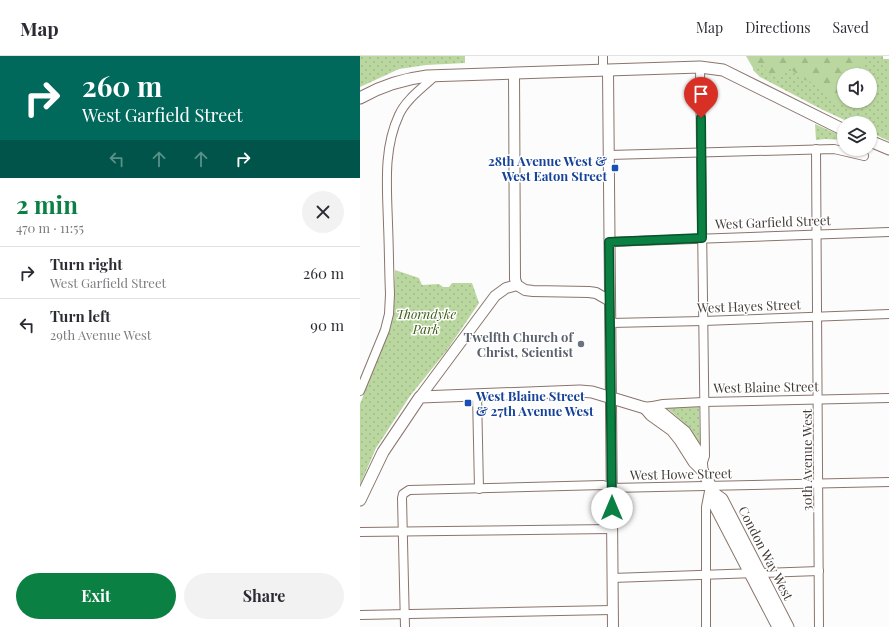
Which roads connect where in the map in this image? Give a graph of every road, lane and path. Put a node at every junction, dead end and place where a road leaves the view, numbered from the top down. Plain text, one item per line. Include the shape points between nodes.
1 (603, 56) edge
2 (700, 67) junction
3 (606, 71) junction
4 (514, 73) junction
5 (436, 75) junction
6 (360, 98) edge
7 (837, 126) edge
8 (877, 144) edge
9 (816, 149) junction
10 (889, 149) edge
11 (837, 150) edge
12 (702, 153) junction
13 (608, 155) junction
14 (889, 232) edge
15 (816, 234) junction
16 (702, 238) junction
17 (609, 242) junction
18 (517, 285) junction
19 (610, 301) junction
20 (889, 314) edge
21 (817, 317) junction
22 (703, 321) junction
23 (610, 323) junction
24 (360, 392) edge
25 (477, 394) junction
26 (420, 397) junction
27 (611, 398) junction
28 (889, 398) edge
29 (818, 400) junction
30 (704, 402) junction
31 (645, 408) junction
32 (702, 470) junction
33 (889, 483) edge
34 (819, 484) junction
35 (612, 488) junction
36 (479, 489) junction
37 (713, 490) junction
38 (360, 500) edge
39 (612, 529) junction
40 (360, 532) edge
41 (402, 532) junction
42 (819, 571) junction
43 (755, 573) junction
44 (706, 575) junction
45 (612, 578) junction
46 (612, 610) junction
47 (404, 614) junction
48 (360, 615) edge
49 (405, 627) edge
50 (612, 627) edge
51 (706, 627) edge
52 (778, 627) edge
53 (788, 627) edge
54 (819, 627) edge

1 - 3 street
2 - 3 main road
2 - 7 main road via 723,70 742,78
2 - 12 street
3 - 4 main road
3 - 13 street
4 - 5 main road
4 - 18 street
5 - 6 main road via 400,81
5 - 24 street via 411,99 393,130 387,169 389,314
8 - 10 main road
9 - 11 street
9 - 12 street
9 - 15 street, 30th Avenue West
12 - 13 street
12 - 16 street
13 - 17 street
14 - 15 street, West Garfield Street
15 - 16 street, West Garfield Street
15 - 21 street, 30th Avenue West
16 - 17 street, West Garfield Street
16 - 22 street
17 - 19 street
18 - 19 street via 533,291 596,293
18 - 26 street via 508,294 488,304
19 - 23 street
20 - 21 street, West Hayes Street
21 - 22 street, West Hayes Street
21 - 29 street, 30th Avenue West
22 - 23 street, West Hayes Street
22 - 30 street
23 - 27 street
25 - 26 main road
25 - 27 main road via 580,391
25 - 36 street
26 - 38 main road via 383,452
27 - 31 main road, Condon Way West
27 - 35 street
28 - 29 street, West Blaine Street
29 - 30 street, West Blaine Street
29 - 34 street, 30th Avenue West
30 - 31 street, West Blaine Street via 663,404
30 - 32 street via 705,456
31 - 32 main road, Condon Way West via 672,430
32 - 37 main road, Condon Way West
33 - 34 street, West Howe Street
34 - 37 street, West Howe Street
34 - 42 street, 30th Avenue West
35 - 36 street, West Howe Street via 603,485
35 - 37 street, West Howe Street
35 - 39 street
36 - 41 street, West Howe Street via 408,490 403,494
37 - 43 main road, Condon Way West via 722,498
37 - 44 street via 706,507
39 - 41 street
39 - 45 street
40 - 41 street
41 - 47 street
42 - 43 street
42 - 54 street, 30th Avenue West
43 - 44 street
43 - 52 main road, Condon Way West
43 - 53 main road, Condon Way West
44 - 45 street
44 - 51 street
45 - 46 street
46 - 47 street
46 - 50 street
47 - 48 street
47 - 49 street

